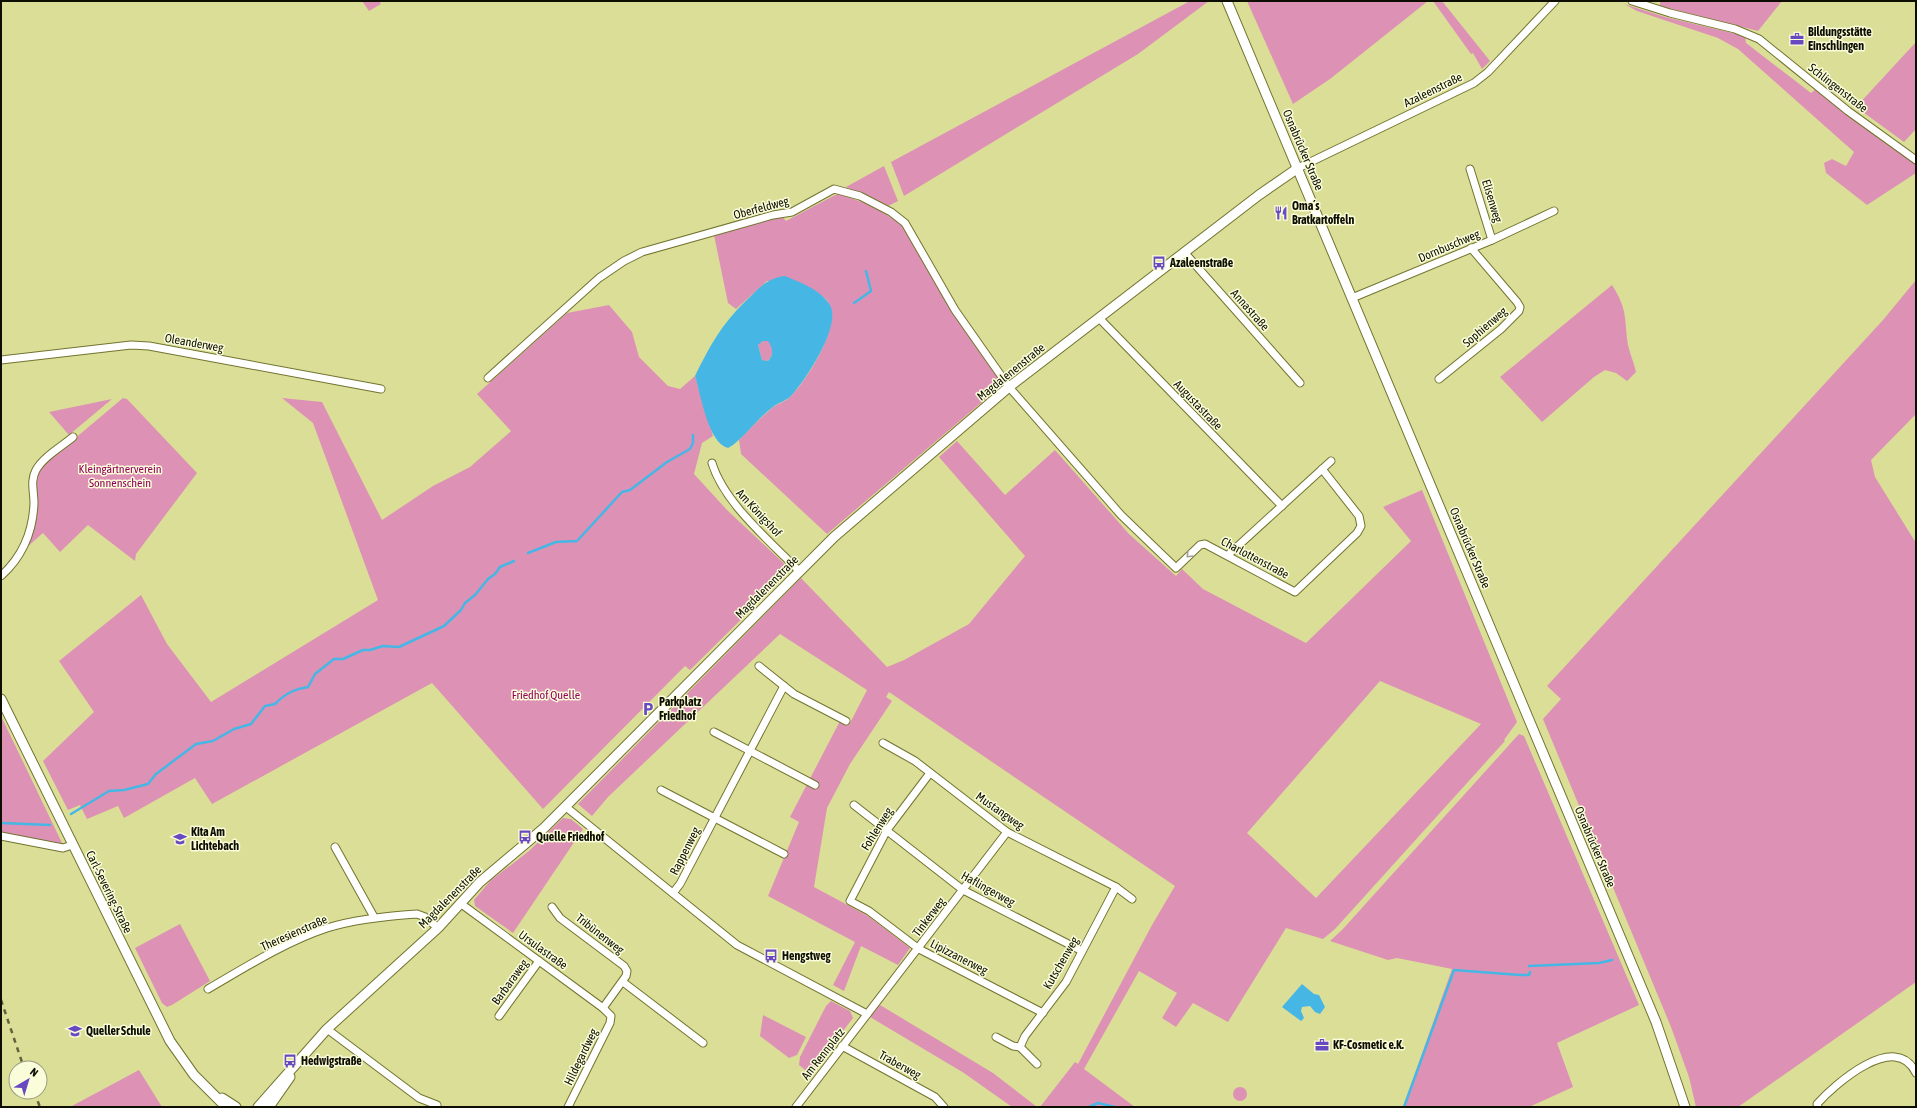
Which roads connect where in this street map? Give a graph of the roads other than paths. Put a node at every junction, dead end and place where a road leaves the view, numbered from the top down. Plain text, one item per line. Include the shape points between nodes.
1 (1227, 1) edge
2 (1555, 1) edge
3 (1632, 1) edge
4 (1916, 160) edge
5 (1298, 168) junction
6 (1470, 169) dead end
7 (1554, 211) dead end
8 (1492, 240) junction
9 (1471, 248) junction
10 (1184, 252) junction
11 (1352, 298) junction
12 (1099, 318) junction
13 (1, 360) edge
14 (488, 378) dead end
15 (1439, 379) dead end
16 (1300, 382) dead end
17 (1009, 387) junction
18 (381, 389) dead end
19 (72, 437) dead end
20 (1331, 461) dead end
21 (712, 463) dead end
22 (1322, 470) junction
23 (1282, 506) junction
24 (1228, 555) junction
25 (799, 571) junction
26 (1, 576) edge
27 (759, 666) dead end
28 (784, 686) junction
29 (1, 699) edge
30 (846, 721) dead end
31 (714, 732) dead end
32 (883, 743) dead end
33 (749, 751) junction
34 (930, 773) junction
35 (815, 785) dead end
36 (661, 790) dead end
37 (854, 805) dead end
38 (566, 806) junction
39 (715, 817) junction
40 (887, 830) junction
41 (1007, 832) junction
42 (1, 836) edge
43 (72, 845) junction
44 (335, 847) dead end
45 (784, 854) dead end
46 (1116, 888) junction
47 (963, 890) junction
48 (673, 893) junction
49 (1132, 898) dead end
50 (850, 901) joint
51 (460, 903) junction
52 (552, 907) dead end
53 (374, 917) junction
54 (438, 928) junction
55 (919, 948) junction
56 (1082, 951) junction
57 (539, 961) junction
58 (623, 982) junction
59 (208, 988) dead end
60 (602, 1008) junction
61 (1043, 1013) junction
62 (867, 1014) junction
63 (499, 1016) dead end
64 (611, 1016) joint
65 (327, 1029) junction
66 (996, 1037) dead end
67 (703, 1043) dead end
68 (842, 1046) junction
69 (1020, 1047) junction
70 (1037, 1064) dead end
71 (294, 1068) junction
72 (1916, 1073) edge
73 (207, 1089) junction
74 (437, 1105) dead end
75 (1818, 1106) edge
76 (226, 1107) edge
77 (236, 1107) edge
78 (258, 1107) edge
79 (269, 1107) edge
80 (568, 1107) edge
81 (796, 1107) edge
82 (944, 1107) edge
83 (1685, 1107) edge

1 - 5 street, Osnabrücker Straße
2 - 5 street, Azaleenstraße via 1488,72 1474,83
3 - 4 street, Schlingenstraße via 1670,14 1735,28 1759,39 1848,111
5 - 10 street, Magdalenenstraße
5 - 11 street, Osnabrücker Straße
6 - 8 street, Elisenweg
7 - 8 street, Dornbuschweg
8 - 9 street, Dornbuschweg
9 - 11 street, Dornbuschweg
9 - 15 street, Sophienweg via 1520,307 1501,329
10 - 12 street, Magdalenenstraße
10 - 16 street, Annastraße
11 - 83 street, Osnabrücker Straße via 1656,1022
12 - 17 street, Magdalenenstraße
12 - 23 street, Augustastraße
13 - 18 street, Oleanderweg via 131,345 149,346
14 - 17 street, Oberfeldweg via 599,278 624,261 642,252 792,212 834,189 860,196 891,212 905,223 955,310
24 -> 17 street, Charlottenstraße via 1205,544 1200,545 1176,568 1125,520
17 - 25 street, Magdalenenstraße via 834,537
19 - 26 street via 36,469 32,480 34,501 30,532 19,555
20 - 22 street
21 - 25 street, Am Königshof via 719,482 731,499
22 - 23 street
22 - 24 street, Charlottenstraße via 1359,516 1361,526 1357,533 1296,592
23 - 24 street
25 - 38 street, Magdalenenstraße
27 - 28 street
28 - 30 street via 794,694
28 - 33 street, Rappenweg
29 - 43 street, Carl-Severing-Straße
31 - 33 street
32 - 34 street, Mustangweg via 915,761
33 - 35 street
33 - 39 street, Rappenweg
34 - 40 street, Fohlenweg
34 - 41 street, Mustangweg
36 - 39 street, Rappenweg
37 - 40 street, Haflingerweg
38 - 48 street
38 - 51 street, Magdalenenstraße
39 - 45 street, Rappenweg
39 - 48 street, Rappenweg
40 - 47 street, Haflingerweg
40 - 50 street, Fohlenweg
41 - 46 street, Mustangweg
41 - 47 street, Tinkerweg
42 - 43 street via 63,848
43 - 73 street, Carl-Severing-Straße via 170,1041
44 - 53 street
46 - 49 street, Mustangweg
46 - 56 street, Kutschenweg
47 - 55 street, Tinkerweg
47 - 56 street, Haflingerweg
48 - 62 street via 737,945
50 - 55 street, Lipizzanerweg via 869,911
51 - 54 street, Magdalenenstraße
51 - 57 street, Ursulastraße
52 - 58 street, Tribünenweg via 560,918 624,966 627,971
53 - 54 street, Theresienstraße via 417,914
53 - 59 street, Theresienstraße via 326,928 288,945
54 - 65 street, Magdalenenstraße
55 - 61 street, Lipizzanerweg
55 - 62 street, Tinkerweg
56 - 61 street, Kutschenweg via 1066,982
57 - 60 street, Ursulastraße
57 - 63 street, Barbaraweg
58 - 60 street
58 - 67 street
60 - 64 street, Ursulastraße
61 - 69 street, Kutschenweg via 1025,1036
62 - 68 street, Am Rennplatz
64 - 80 street, Hildegardweg via 610,1023
65 - 71 street, Magdalenenstraße
65 - 74 street via 419,1098
66 - 69 street
68 - 81 street, Am Rennplatz
68 - 82 street, Traberweg via 935,1097
69 - 70 street
71 - 78 street, Magdalenenstraße
71 - 79 street, Magdalenenstraße
72 - 75 street via 1908,1062 1900,1058 1885,1057 1848,1076 1832,1089
73 - 76 street, Carl-Severing-Straße
73 - 77 street, Carl-Severing-Straße

